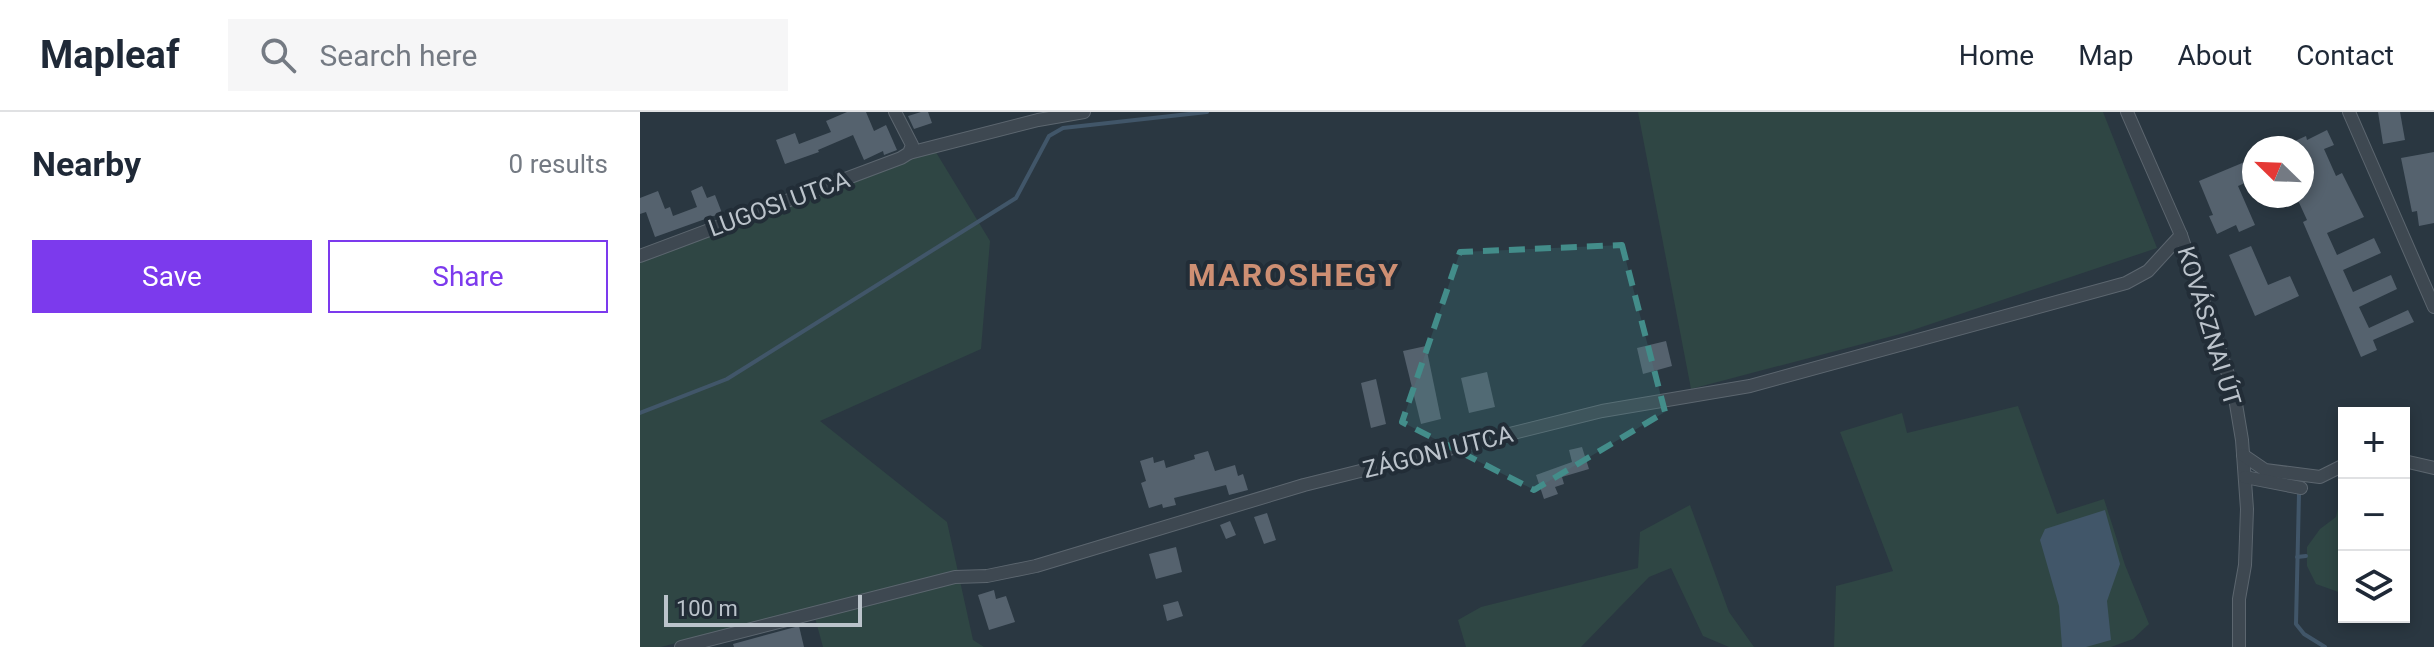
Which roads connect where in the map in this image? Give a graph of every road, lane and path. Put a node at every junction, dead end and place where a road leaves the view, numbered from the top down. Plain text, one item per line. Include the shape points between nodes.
1 (895, 112) edge
2 (1084, 112) edge
3 (2127, 112) edge
4 (2349, 112) edge
5 (910, 149) junction
6 (2181, 235) junction
7 (640, 256) edge
8 (2434, 307) edge
9 (2243, 455) junction
10 (2410, 462) edge
11 (2338, 468) edge
12 (2434, 468) edge
13 (2245, 477) junction
14 (2301, 488) dead end
15 (681, 647) edge
16 (2239, 647) edge

1 - 5 street
2 - 5 street, LUGOSI UTCA
3 - 6 street, KOVÁSZNAI ÚT
4 - 8 street
5 - 7 street, LUGOSI UTCA
6 - 9 street, KOVÁSZNAI ÚT via 2234,392
6 - 15 street, ZÁGONI UTCA via 2148,271 2126,283 1827,367 1699,397 1587,415 1304,485 1036,566 955,577
9 - 11 street via 2265,470 2320,477
9 - 13 street, KOVÁSZNAI ÚT
10 - 12 street
13 - 14 street
13 - 16 street, KOVÁSZNAI ÚT

